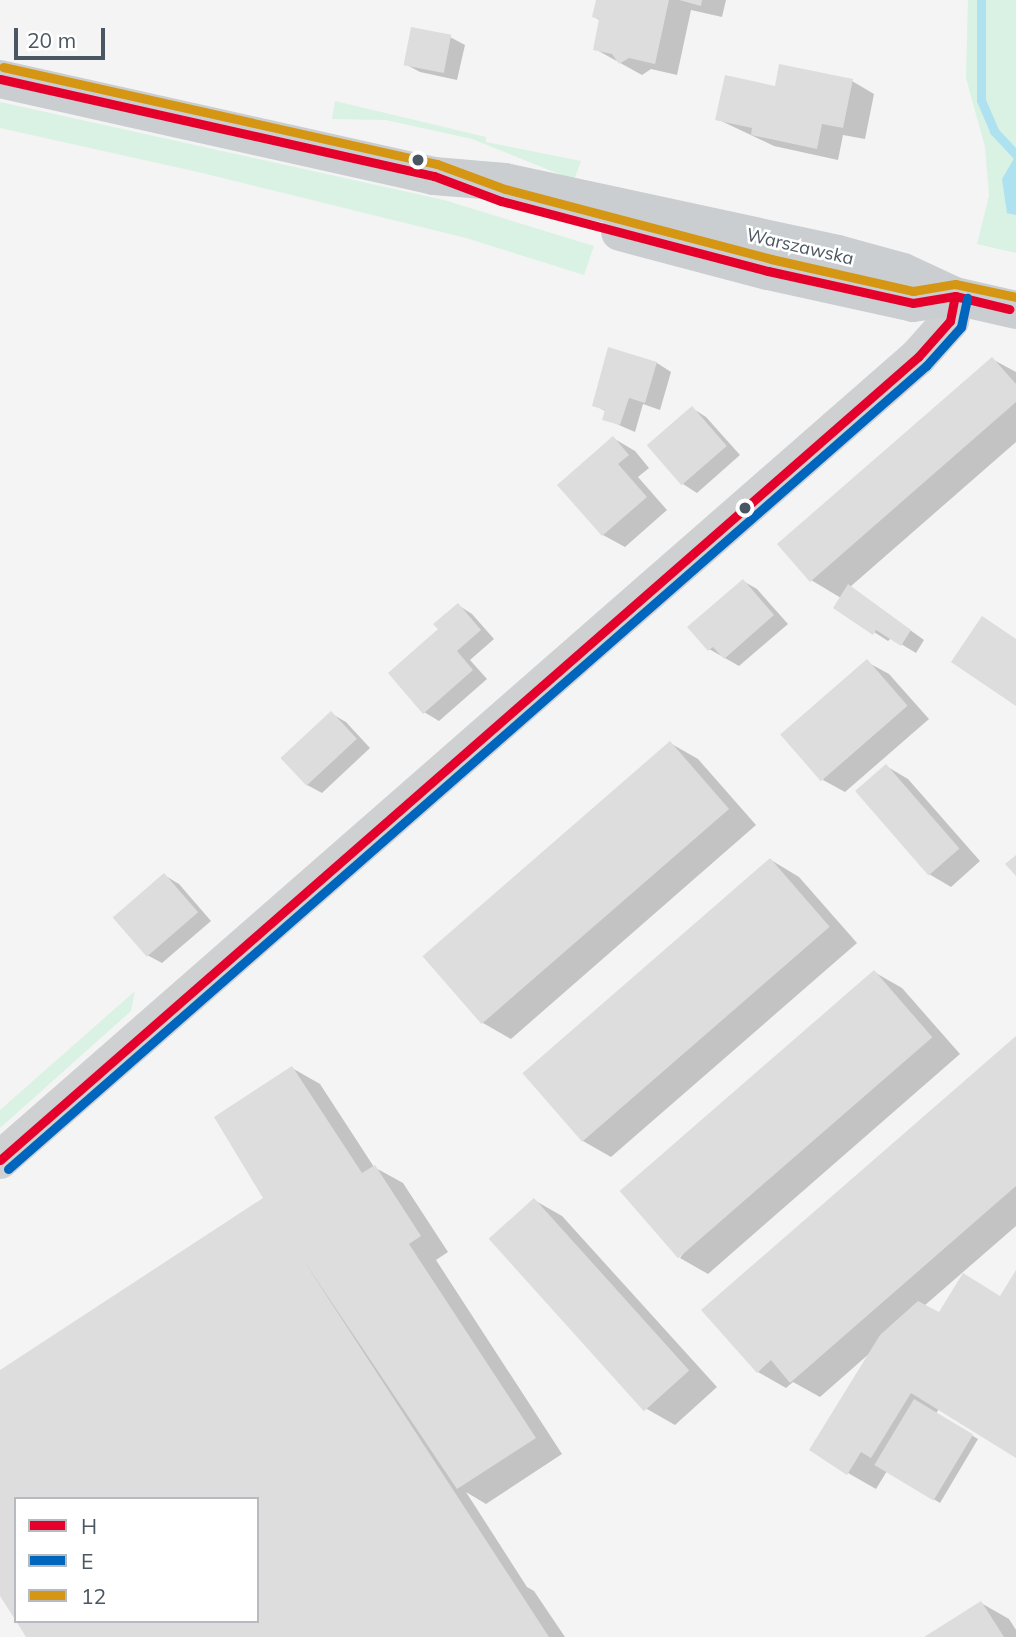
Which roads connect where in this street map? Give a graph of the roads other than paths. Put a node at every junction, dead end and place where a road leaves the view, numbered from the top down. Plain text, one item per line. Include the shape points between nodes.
1 (0, 79) edge
2 (955, 296) junction
3 (1016, 310) edge
4 (0, 1160) edge

1 - 2 main road, Warszawska via 434,176 505,182 838,254 903,272
2 - 3 main road, Warszawska
2 - 4 street via 950,321 918,357

